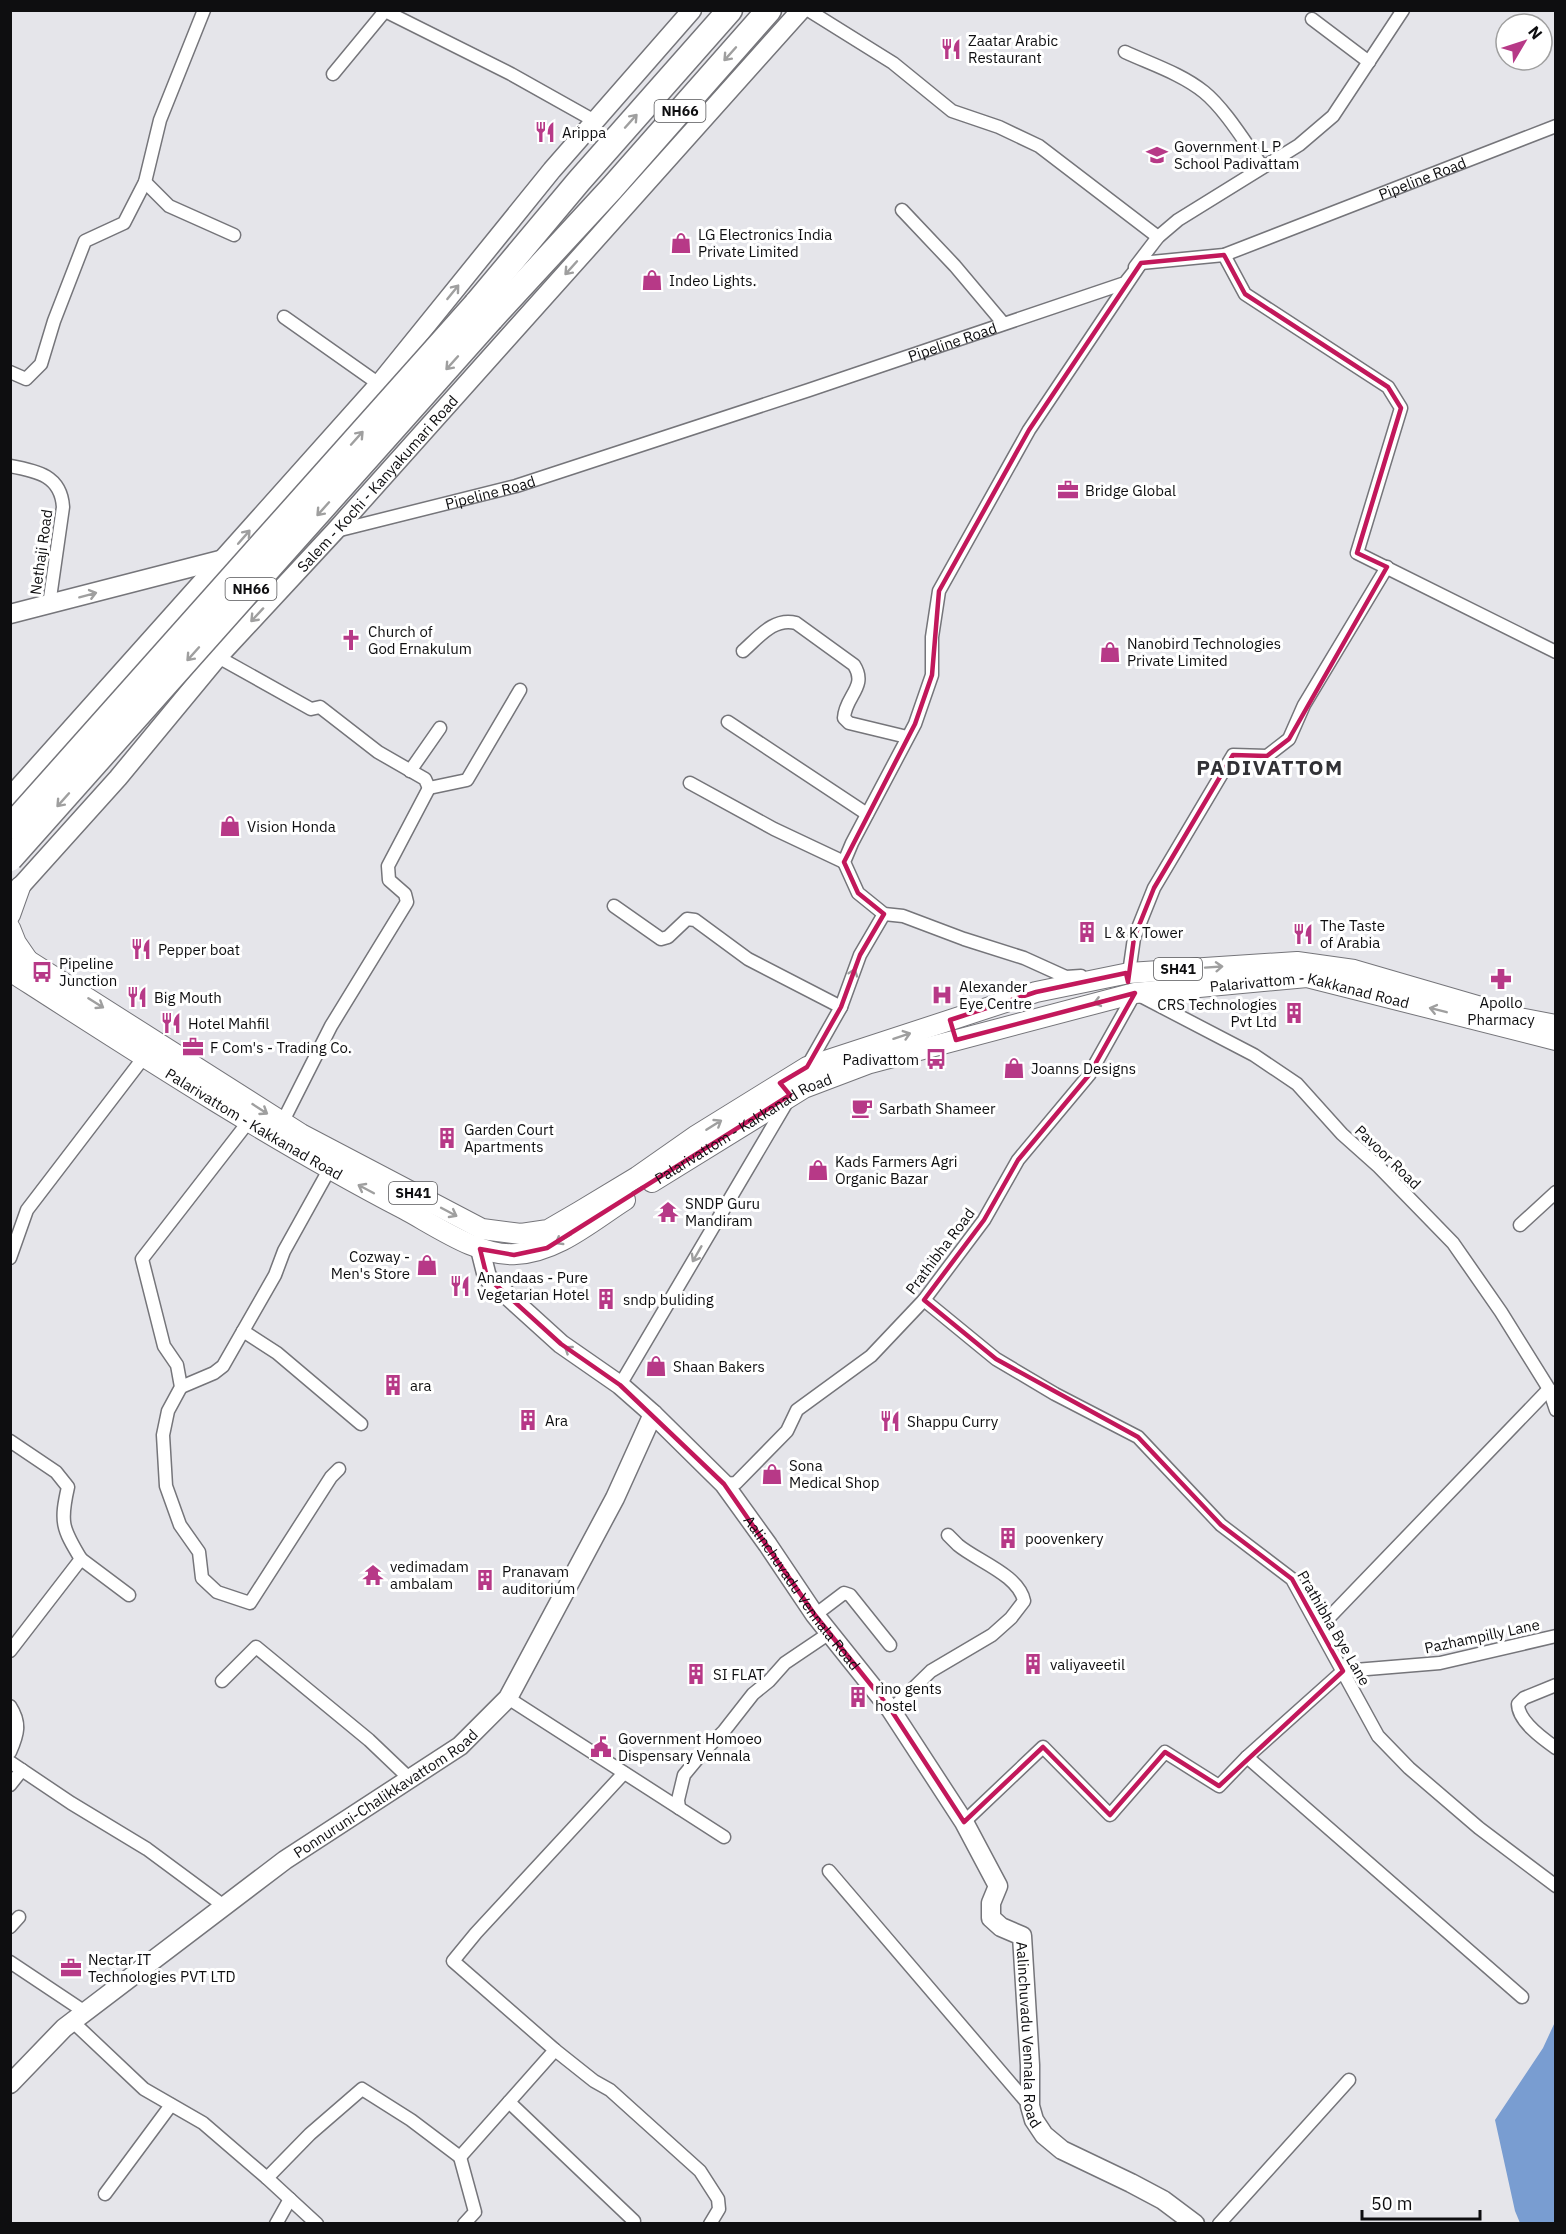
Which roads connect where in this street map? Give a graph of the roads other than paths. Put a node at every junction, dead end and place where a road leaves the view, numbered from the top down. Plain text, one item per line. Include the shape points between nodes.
1 (204, 10) edge
2 (692, 10) edge
3 (730, 10) edge
4 (769, 10) edge
5 (801, 10) edge
6 (808, 10) edge
7 (1403, 10) edge
8 (384, 11) edge
9 (1312, 19) dead end
10 (1125, 52) dead end
11 (1369, 62) junction
12 (333, 74) dead end
13 (593, 120) junction
14 (1556, 126) edge
15 (1262, 166) junction
16 (552, 170) junction
17 (579, 181) junction
18 (145, 182) junction
19 (591, 210) junction
20 (902, 210) dead end
21 (610, 225) junction
22 (234, 235) dead end
23 (1158, 237) junction
24 (1224, 255) junction
25 (1141, 263) junction
26 (1125, 283) junction
27 (484, 312) junction
28 (284, 317) dead end
29 (1004, 323) junction
30 (10, 372) edge
31 (379, 384) junction
32 (10, 466) edge
33 (335, 531) junction
34 (224, 559) junction
35 (1387, 567) junction
36 (49, 604) junction
37 (10, 614) edge
38 (743, 651) dead end
39 (1556, 652) edge
40 (218, 657) junction
41 (109, 688) junction
42 (520, 690) dead end
43 (88, 711) junction
44 (728, 722) dead end
45 (440, 728) dead end
46 (160, 729) junction
47 (907, 737) junction
48 (137, 755) junction
49 (410, 771) junction
50 (690, 783) dead end
51 (429, 788) junction
52 (10, 797) edge
53 (867, 814) junction
54 (10, 827) edge
55 (10, 860) edge
56 (844, 862) junction
57 (15, 892) edge
58 (614, 906) dead end
59 (884, 914) junction
60 (10, 915) edge
61 (10, 928) edge
62 (10, 949) edge
63 (28, 962) junction
64 (10, 971) edge
65 (1129, 973) junction
66 (1135, 993) junction
67 (841, 1007) junction
68 (948, 1021) junction
69 (1555, 1028) edge
70 (952, 1041) junction
71 (144, 1057) junction
72 (807, 1067) junction
73 (785, 1089) junction
74 (249, 1121) junction
75 (282, 1123) junction
76 (297, 1141) junction
77 (329, 1170) junction
78 (1556, 1192) edge
79 (1520, 1225) dead end
80 (480, 1249) junction
81 (10, 1258) edge
82 (924, 1300) junction
83 (243, 1330) junction
84 (620, 1385) junction
85 (181, 1387) junction
86 (1549, 1389) junction
87 (1556, 1410) edge
88 (653, 1414) junction
89 (361, 1424) dead end
90 (10, 1441) edge
91 (339, 1469) dead end
92 (724, 1484) junction
93 (948, 1535) dead end
94 (81, 1559) junction
95 (129, 1595) dead end
96 (814, 1615) junction
97 (1319, 1628) junction
98 (828, 1634) junction
99 (1556, 1636) edge
100 (890, 1645) dead end
101 (10, 1651) edge
102 (1343, 1671) junction
103 (222, 1681) dead end
104 (1556, 1685) edge
105 (508, 1698) junction
106 (10, 1706) edge
107 (891, 1710) junction
108 (1556, 1748) edge
109 (10, 1752) edge
110 (1247, 1757) junction
111 (10, 1761) edge
112 (22, 1770) junction
113 (624, 1773) junction
114 (410, 1779) junction
115 (10, 1785) edge
116 (679, 1808) junction
117 (964, 1822) junction
118 (724, 1837) dead end
119 (829, 1871) dead end
120 (1556, 1886) edge
121 (224, 1906) junction
122 (10, 1962) edge
123 (1522, 1997) dead end
124 (78, 2016) junction
125 (555, 2050) junction
126 (1349, 2080) dead end
127 (10, 2084) edge
128 (509, 2102) junction
129 (171, 2105) junction
130 (1030, 2106) junction
131 (460, 2157) junction
132 (267, 2178) junction
133 (105, 2194) dead end
134 (290, 2199) junction
135 (634, 2221) dead end
136 (276, 2223) edge
137 (317, 2223) edge
138 (464, 2223) edge
139 (710, 2223) edge
140 (1196, 2223) edge
141 (1219, 2223) edge

1 - 18 street via 160,120
2 - 13 street
17 -> 3 highway, Salem - Kochi - Kanyakumari Road / NH66
4 -> 19 highway, Salem - Kochi - Kanyakumari Road / NH66
5 - 21 street, Salem - Kochi - Kanyakumari Road
6 - 23 street via 892,63 952,111 1039,146
7 - 11 street
8 - 12 street
8 - 13 street
9 - 11 street
10 - 15 street via 1204,93
11 - 15 street via 1333,116 1299,145
13 - 16 street
14 - 24 street, Pipeline Road
15 - 23 street
16 - 17 street
31 -> 16 street
17 - 27 highway, Salem - Kochi - Kanyakumari Road / NH66
18 - 22 street via 169,206
18 - 30 street via 124,223 85,241 41,363 26,379
19 - 21 street
19 - 27 highway, Salem - Kochi - Kanyakumari Road / NH66
20 - 29 street
21 -> 33 street, Salem - Kochi - Kanyakumari Road
23 - 26 street
24 - 25 street, Pipeline Road
24 - 35 street via 1245,294 1388,387 1401,408 1357,553
25 - 26 street
25 - 47 street via 1029,430 939,591 932,637 932,675
26 - 29 street, Pipeline Road
54 -> 27 highway, Salem - Kochi - Kanyakumari Road / NH66, bridge
27 -> 55 highway, Salem - Kochi - Kanyakumari Road / NH66, bridge
28 - 31 street
29 - 33 street, Pipeline Road via 516,486
34 -> 31 street
32 - 36 street, Nethaji Road via 53,480 62,493
33 -> 40 street, Salem - Kochi - Kanyakumari Road
36 -> 34 street
34 - 41 street
35 - 39 street
35 - 65 street via 1304,705 1289,739 1267,756 1233,755 1154,888 1134,938
36 - 37 street
38 - 47 street via 774,625 786,620 796,623 854,665 859,673 860,681 844,710 844,718 849,723
40 - 46 street, Salem - Kochi - Kanyakumari Road
40 - 49 street via 311,709 320,707 378,752
41 - 43 street
41 - 46 street via 142,728
42 - 51 street via 467,780
43 - 48 street via 114,729
43 - 52 street
44 - 53 street
45 - 49 street
46 - 48 street, Salem - Kochi - Kanyakumari Road
47 - 53 street
48 - 57 street, Salem - Kochi - Kanyakumari Road
49 - 51 street via 425,779
50 - 56 street
51 - 75 street via 388,866 389,880 405,894 407,902 331,1026
53 - 56 street
56 - 59 street via 858,893
57 - 60 main road
58 - 67 street via 661,939 687,919 695,920 748,959
59 - 65 street via 903,916 1024,958 1066,977
67 -> 59 street via 860,955
61 - 63 main road
62 - 63 main road, SH41
63 -> 75 main road, Palarivattom - Kakkanad Road / SH41
64 - 71 main road, Palarivattom - Kakkanad Road / SH41
65 - 68 main road, Palarivattom - Kakkanad Road / SH41 via 1036,992
65 -> 69 main road, Palarivattom - Kakkanad Road / SH41 via 1297,962 1354,970
69 -> 66 main road, Palarivattom - Kakkanad Road via 1307,977
66 -> 70 main road, Palarivattom - Kakkanad Road
66 - 82 street, Prathibha Road via 1089,1075 1018,1160 984,1220
66 - 86 street, Pavoor Road via 1254,1054 1297,1084 1453,1243
67 - 72 street
68 - 70 main road
72 -> 68 main road, Palarivattom - Kakkanad Road / SH41
70 - 73 main road, Palarivattom - Kakkanad Road
71 - 74 main road, Palarivattom - Kakkanad Road / SH41
71 - 81 street via 27,1210
72 - 73 main road, Palarivattom - Kakkanad Road / SH41
76 -> 73 main road, Palarivattom - Kakkanad Road / SH41 via 482,1229 521,1234 548,1230 637,1177 697,1135
73 -> 80 main road, Palarivattom - Kakkanad Road via 547,1248 514,1255
73 -> 84 street
74 - 76 main road, Palarivattom - Kakkanad Road / SH41
74 - 85 street via 142,1259 164,1346 177,1365
75 - 76 main road, Palarivattom - Kakkanad Road / SH41
76 - 77 main road, Palarivattom - Kakkanad Road / SH41
80 -> 77 main road, Palarivattom - Kakkanad Road
77 - 83 street
78 - 79 street
84 -> 80 street, Aalinchuvadu Vennala Road via 561,1344 488,1277
82 - 92 street, Prathibha Road via 871,1356 797,1410 788,1431 736,1482
82 - 97 street, Prathibha Bye Lane via 996,1359 1055,1395 1138,1437 1221,1525 1292,1579
83 - 85 street via 223,1366
83 - 89 street via 277,1353
84 - 88 street, Aalinchuvadu Vennala Road
85 - 91 street via 168,1411 164,1435 166,1486 180,1525 199,1552 202,1578 217,1592 250,1603
86 - 87 street, Pavoor Road
86 - 97 street
88 - 92 street, Aalinchuvadu Vennala Road
88 - 105 street, Ponnuruni-Chalikkavattom Road via 615,1498
90 - 94 street via 56,1472 68,1486 63,1522
92 - 96 street, Aalinchuvadu Vennala Road
93 - 107 street via 1011,1581 1022,1592 1024,1601 992,1635 931,1671
94 - 95 street
94 - 101 street
96 - 98 street, Aalinchuvadu Vennala Road
96 - 100 street via 844,1593
97 - 102 street, Prathibha Bye Lane
98 - 107 street, Aalinchuvadu Vennala Road
98 - 116 street via 785,1663 749,1698 684,1775
99 - 102 street, Pazhampilly Lane via 1440,1663
102 - 110 street
102 - 120 street, Prathibha Bye Lane via 1378,1736 1409,1768
103 - 114 street via 256,1647
104 - 108 street via 1524,1698 1517,1708
105 - 113 street
105 - 114 street, Ponnuruni-Chalikkavattom Road via 460,1746
106 - 109 street via 18,1718
107 - 117 street, Aalinchuvadu Vennala Road
110 - 117 street via 1219,1786 1165,1752 1110,1815 1043,1747
110 - 123 street
111 - 112 street
112 - 115 street
112 - 121 street via 147,1849
113 - 116 street
113 - 125 street via 453,1961
114 - 121 street, Ponnuruni-Chalikkavattom Road via 285,1860
116 - 118 street
117 - 130 street, Aalinchuvadu Vennala Road via 998,1886 991,1903 991,1918 1022,1936
119 - 130 street
121 - 124 street, Ponnuruni-Chalikkavattom Road
122 - 124 street
124 - 127 street, Ponnuruni-Chalikkavattom Road
124 - 129 street via 144,2089
125 - 128 street
125 - 139 street via 610,2090 700,2172 718,2199 719,2210
126 - 141 street
128 - 131 street
128 - 135 street
129 - 132 street via 203,2123
129 - 133 street
130 - 140 street, Aalinchuvadu Vennala Road via 1044,2135 1062,2150 1131,2182
131 - 132 street via 362,2089
131 - 138 street via 475,2212
132 - 134 street
134 - 136 street
134 - 137 street

